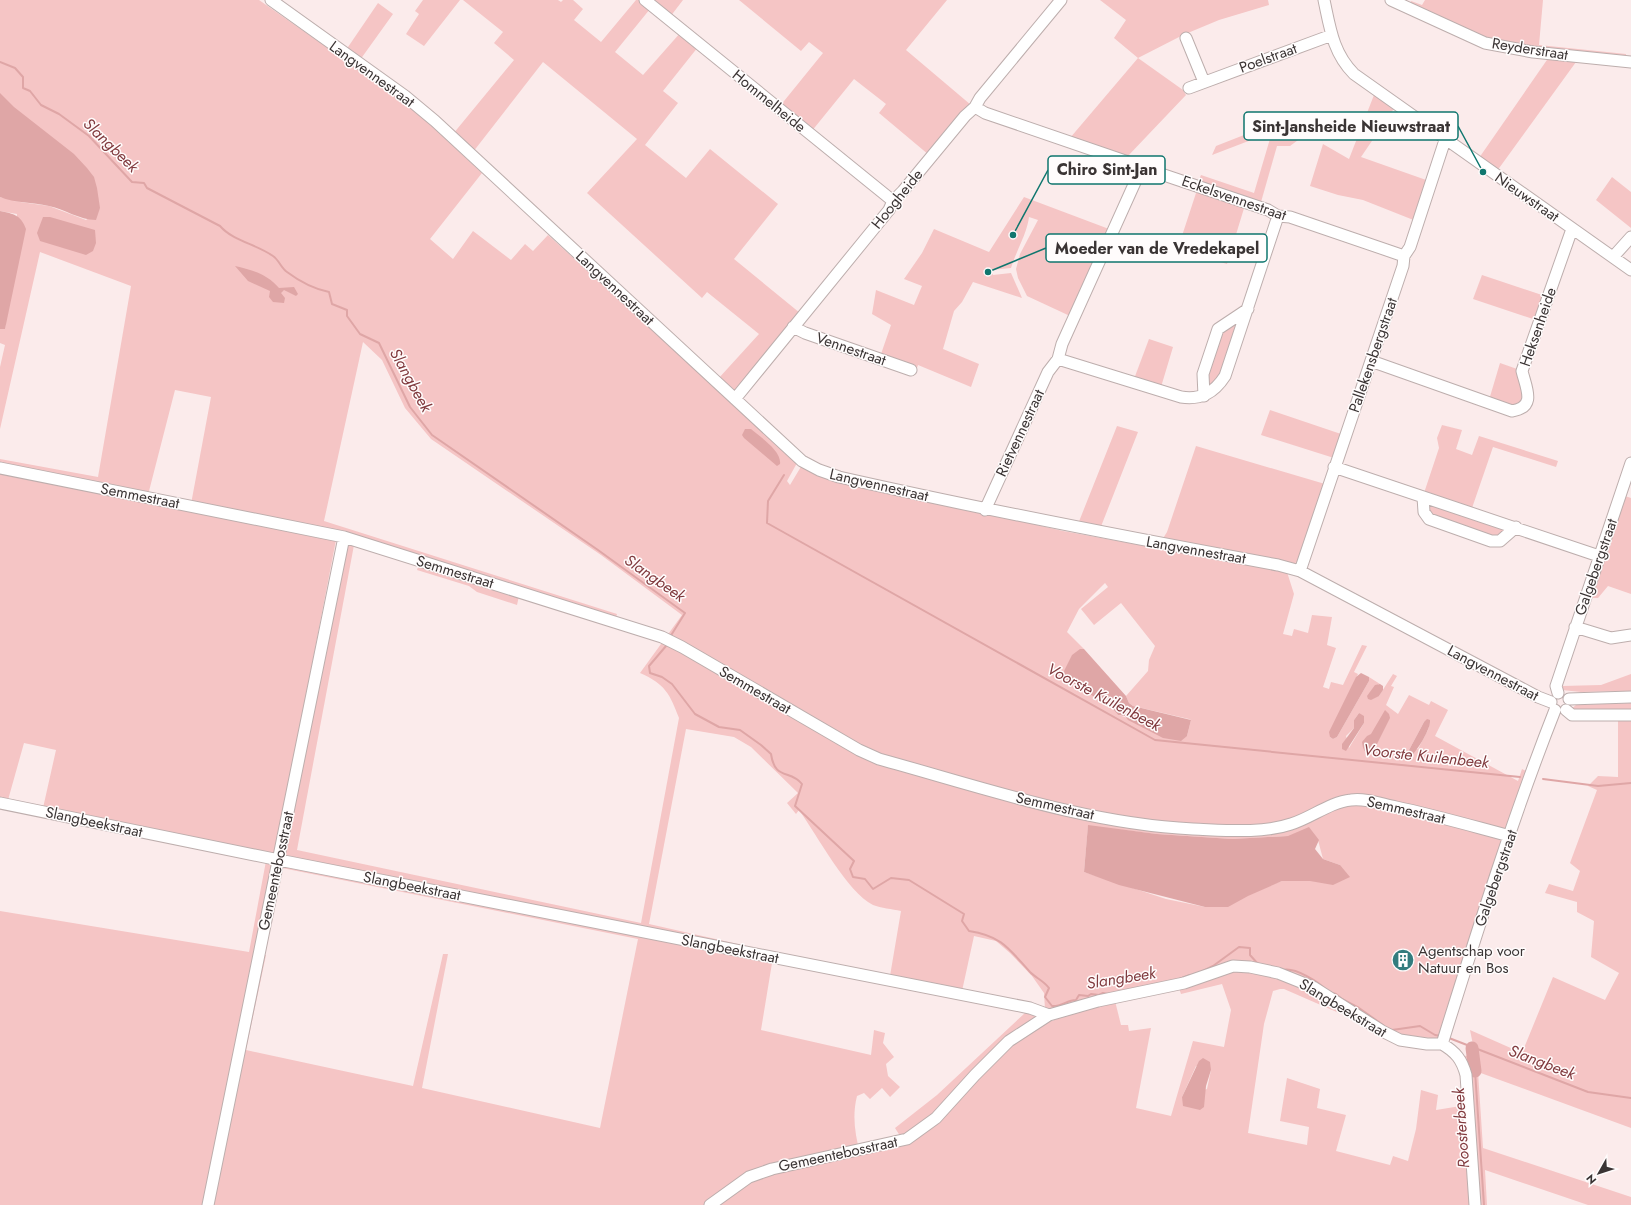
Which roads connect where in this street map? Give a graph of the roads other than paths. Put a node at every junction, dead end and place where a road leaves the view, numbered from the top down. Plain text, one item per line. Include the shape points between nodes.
1 (271, 0) edge
2 (645, 0) edge
3 (1061, 0) edge
4 (1324, 0) edge
5 (1391, 0) edge
6 (1332, 35) junction
7 (1186, 38) dead end
8 (1631, 62) edge
9 (1204, 82) junction
10 (1189, 88) dead end
11 (975, 107) junction
12 (1446, 140) junction
13 (1141, 169) junction
14 (893, 201) junction
15 (1278, 216) junction
16 (1572, 229) junction
17 (1631, 237) edge
18 (1404, 256) junction
19 (1613, 257) junction
20 (1631, 270) edge
21 (1248, 309) junction
22 (793, 327) junction
23 (1058, 359) junction
24 (1371, 361) junction
25 (911, 370) dead end
26 (1204, 396) junction
27 (735, 399) junction
28 (1631, 463) edge
29 (1334, 467) junction
30 (0, 468) edge
31 (1423, 497) junction
32 (985, 510) junction
33 (1516, 528) junction
34 (344, 537) junction
35 (1600, 556) junction
36 (1300, 571) junction
37 (1576, 627) junction
38 (1631, 636) edge
39 (1631, 697) edge
40 (1560, 703) junction
41 (1631, 715) edge
42 (0, 803) edge
43 (1510, 836) junction
44 (278, 860) junction
45 (1049, 1015) junction
46 (1442, 1044) junction
47 (208, 1205) edge
48 (710, 1205) edge
49 (1475, 1205) edge

1 - 27 street, Langvennestraat via 405,96
2 - 14 street, Hommelheide
3 - 11 street, Hoogheide
4 - 6 street, Nieuwstraat
5 - 8 street, Reyderstraat via 1485,43 1533,52
6 - 9 street, Poelstraat
6 - 12 street, Nieuwstraat via 1337,52 1354,74
7 - 9 street
9 - 10 street, Poelstraat
11 - 13 street, Eckelsvennestraat via 985,113 1128,162
11 - 14 street, Hoogheide
12 - 16 street, Nieuwstraat
12 - 18 street, Pallekensbergstraat via 1410,247
13 - 15 street, Eckelsvennestraat
13 - 23 street, Rietvennestraat via 1062,344
14 - 22 street, Hoogheide via 889,210
15 - 18 street, Eckelsvennestraat via 1290,217
15 - 21 street
16 - 19 street, Nieuwstraat
16 - 24 street, Heksenheide via 1522,371 1529,391 1527,403 1521,409 1512,411
17 - 19 street
18 - 24 street, Pallekensbergstraat via 1403,266
19 - 20 street, Nieuwstraat
21 - 26 street via 1225,376
21 - 26 street via 1218,329 1203,374
22 - 25 street, Vennestraat
22 - 27 street, Hoogheide
23 - 26 street via 1181,397
23 - 32 street, Rietvennestraat via 1048,372
24 - 29 street, Pallekensbergstraat
27 - 32 street, Langvennestraat via 802,461 819,470 839,477
28 - 35 street, Galgebergstraat
29 - 31 street
29 - 36 street, Pallekensbergstraat
30 - 34 street, Semmestraat
31 - 33 street
31 - 33 street via 1424,512 1429,519 1491,541 1500,541
32 - 36 street, Langvennestraat via 1278,564
33 - 35 street
34 - 43 street, Semmestraat via 662,637 878,759 1059,809 1143,824 1192,829 1269,830 1291,824 1350,800 1362,800
34 - 44 street, Gemeentebosstraat
35 - 37 street, Galgebergstraat
36 - 40 street, Langvennestraat via 1538,697
37 - 38 street via 1611,638
37 - 40 street, Galgebergstraat via 1556,686
39 - 40 street
40 - 41 street via 1572,715
40 - 43 street, Galgebergstraat via 1540,744
42 - 44 street, Slangbeekstraat
43 - 46 street, Galgebergstraat
44 - 45 street, Slangbeekstraat via 1022,1006
44 - 47 street, Gemeentebosstraat
45 - 46 street, Slangbeekstraat via 1098,1001 1184,983 1233,966 1278,973 1313,987 1400,1040
45 - 48 street, Gemeentebosstraat via 1009,1041 936,1118 907,1139 772,1169 749,1177
46 - 49 street via 1462,1060 1466,1075

